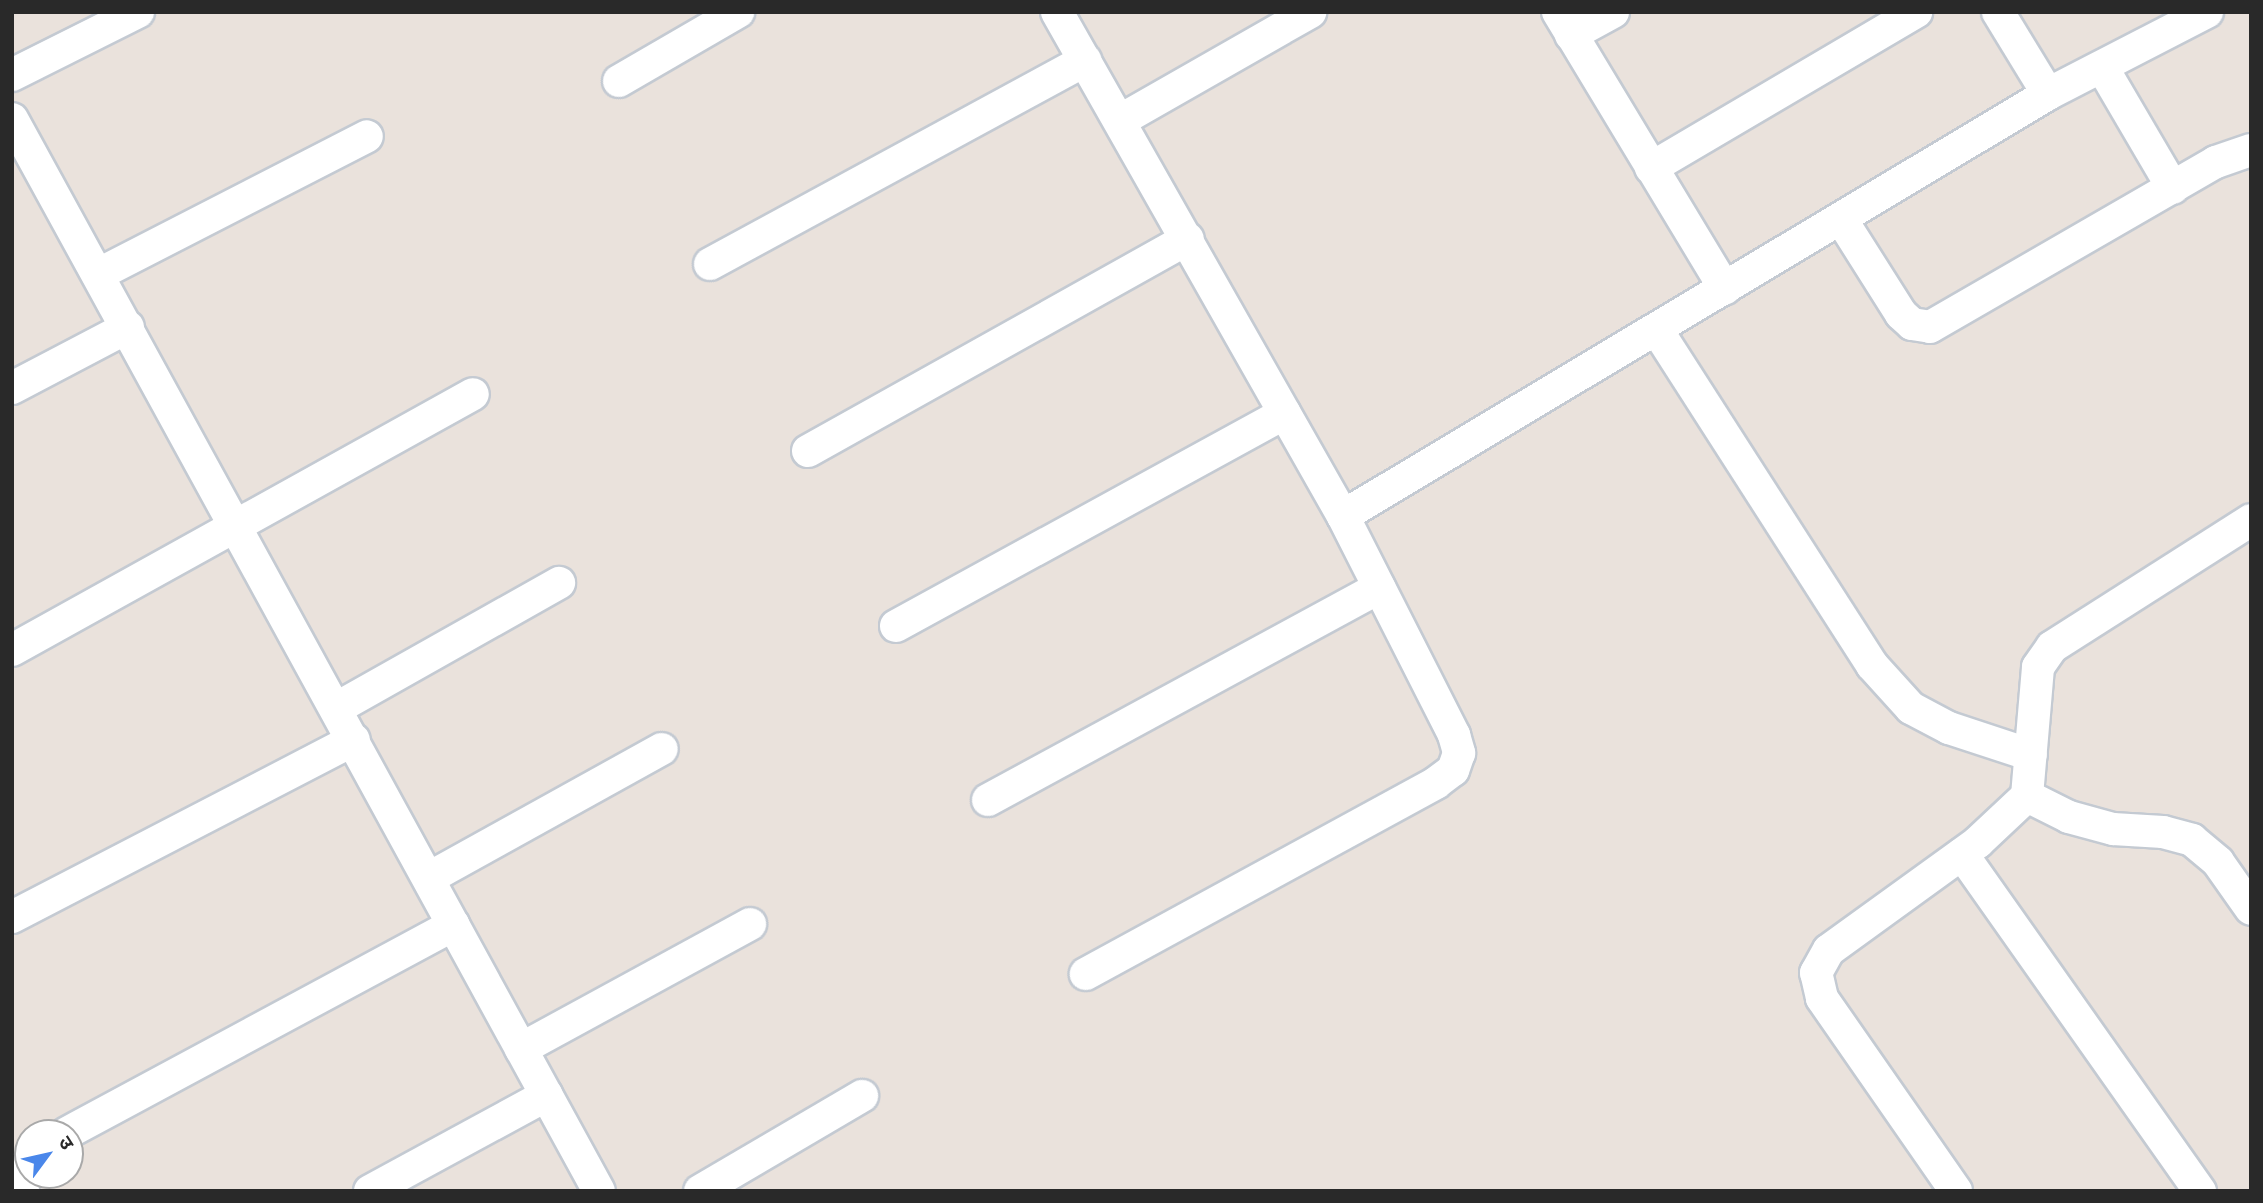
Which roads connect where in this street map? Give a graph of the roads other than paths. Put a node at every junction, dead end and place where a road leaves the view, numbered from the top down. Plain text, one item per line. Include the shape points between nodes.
1 (138, 12) edge
2 (738, 12) edge
3 (1057, 12) edge
4 (1310, 12) edge
5 (1613, 12) edge
6 (1916, 12) edge
7 (1998, 12) edge
8 (2207, 12) edge
9 (1565, 24) edge
10 (1085, 60) junction
11 (2102, 67) junction
12 (12, 75) edge
13 (619, 81) dead end
14 (2048, 94) junction
15 (12, 118) edge
16 (1121, 120) junction
17 (367, 136) dead end
18 (2251, 150) edge
19 (22, 159) edge
20 (1651, 168) junction
21 (2173, 188) junction
22 (1842, 219) junction
23 (1188, 240) junction
24 (710, 264) dead end
25 (99, 274) junction
26 (1725, 289) junction
27 (128, 327) junction
28 (1657, 330) junction
29 (12, 388) edge
30 (473, 394) dead end
31 (1285, 413) junction
32 (808, 451) dead end
33 (1343, 516) junction
34 (2251, 520) edge
35 (239, 528) junction
36 (559, 583) dead end
37 (1379, 587) junction
38 (897, 626) dead end
39 (12, 650) edge
40 (337, 708) junction
41 (354, 740) junction
42 (662, 749) dead end
43 (2031, 755) junction
44 (2027, 796) junction
45 (988, 800) dead end
46 (1962, 854) junction
47 (429, 878) junction
48 (2251, 909) edge
49 (12, 918) edge
50 (454, 925) junction
51 (750, 925) dead end
52 (1086, 974) dead end
53 (522, 1049) junction
54 (547, 1095) junction
55 (862, 1096) dead end
56 (84, 1124) edge
57 (12, 1171) edge
58 (23, 1191) edge
59 (370, 1191) edge
60 (599, 1191) edge
61 (700, 1191) edge
62 (1956, 1191) edge
63 (2200, 1191) edge

1 - 12 street
2 - 13 street
3 - 10 street
4 - 16 street
5 - 9 street
6 - 20 street
7 - 14 street
8 - 11 street
9 - 20 street
10 - 16 street
10 - 24 street
11 - 14 street
11 - 21 street
14 - 22 street
15 - 19 street
16 - 23 street
17 - 25 street
18 - 21 street via 2216,162
19 - 25 street
20 - 26 street
21 - 22 street via 1930,327 1912,324 1902,314
22 - 26 street
23 - 31 street
23 - 32 street
25 - 27 street
26 - 28 street
27 - 29 street
27 - 35 street
28 - 33 street
28 - 43 street via 1872,665 1911,708 1949,728
30 - 35 street
31 - 33 street
31 - 38 street
33 - 37 street
34 - 43 street via 2052,647 2038,667
35 - 39 street
35 - 40 street
36 - 40 street
37 - 45 street
37 - 52 street via 1454,735 1459,753 1453,770
40 - 41 street
41 - 47 street
41 - 49 street
42 - 47 street
43 - 44 street
44 - 46 street via 2008,819
44 - 48 street via 2091,823 2192,840 2218,862
46 - 62 street via 1829,950 1816,973 1822,998
46 - 63 street
47 - 50 street
50 - 53 street
50 - 56 street
51 - 53 street
53 - 54 street
54 - 59 street
54 - 60 street
55 - 61 street
57 - 58 street

